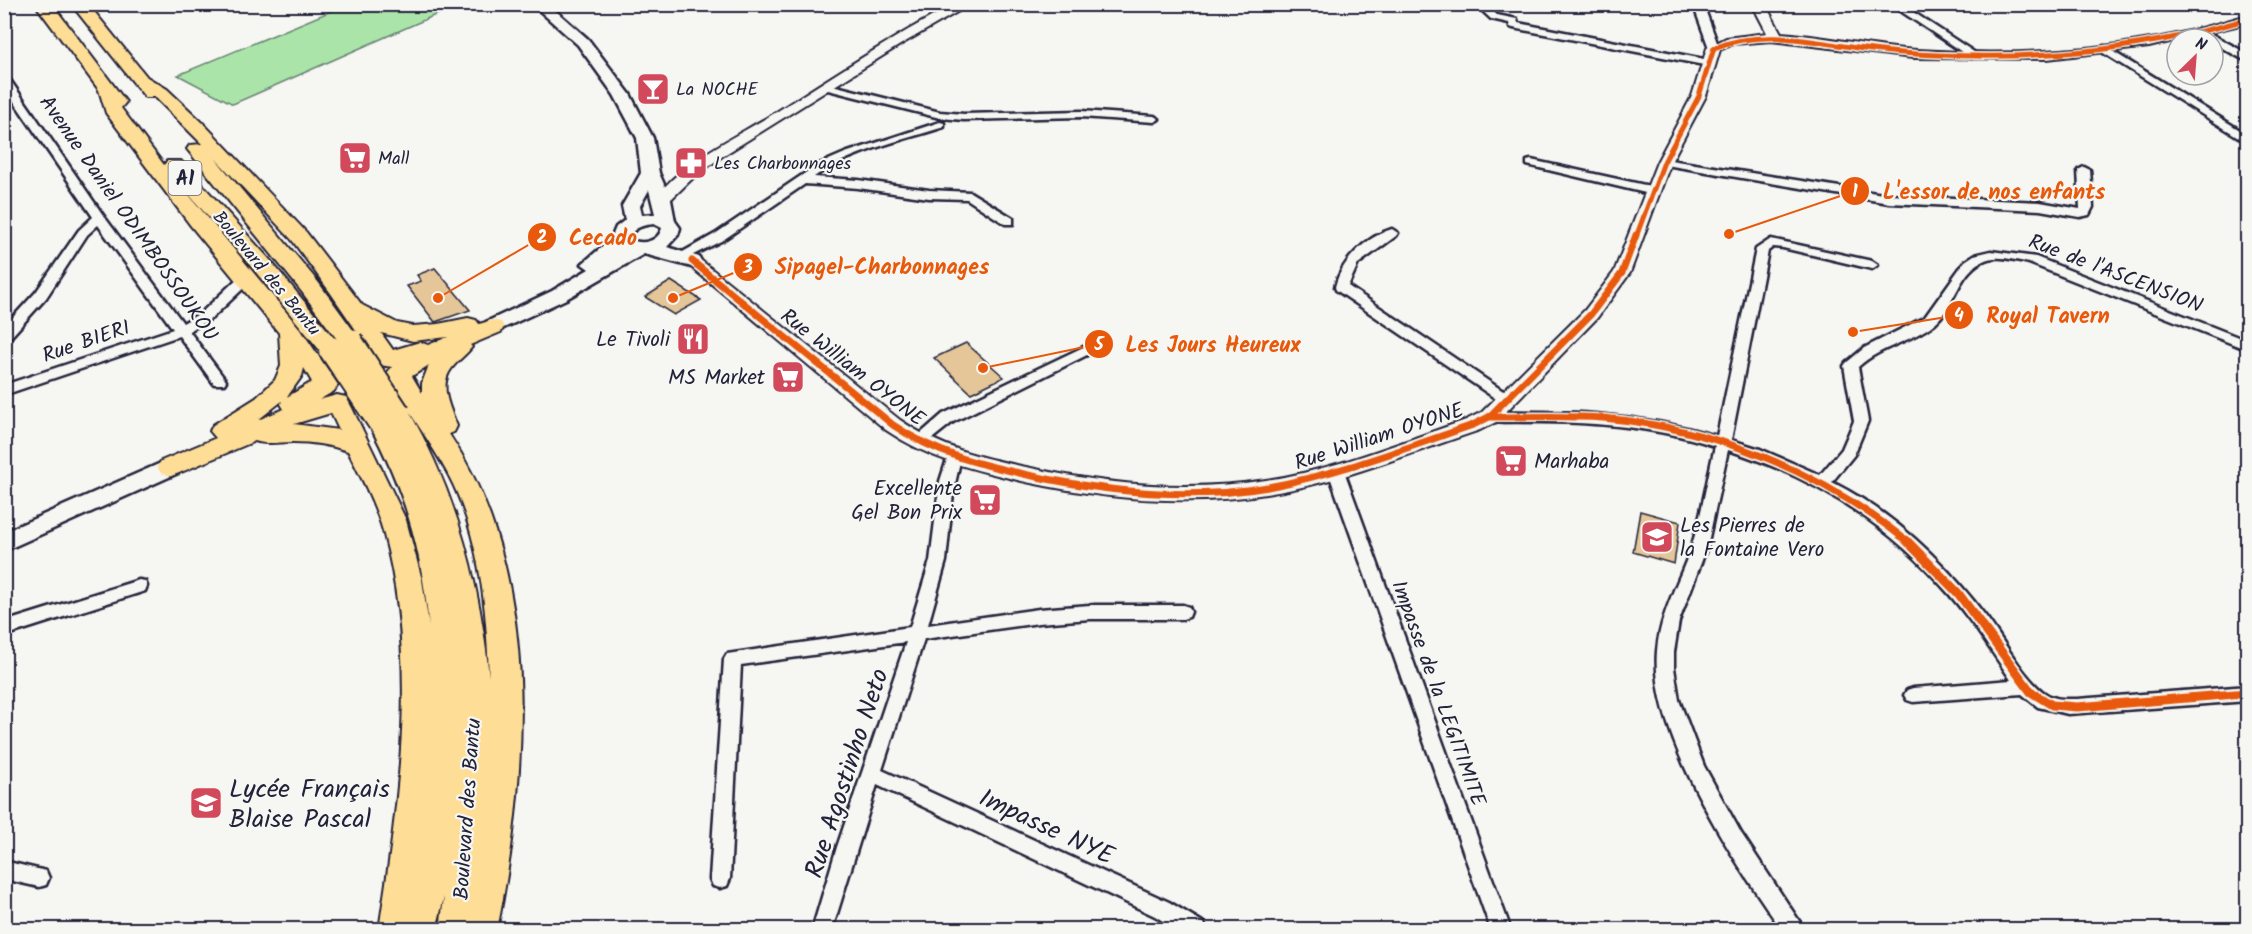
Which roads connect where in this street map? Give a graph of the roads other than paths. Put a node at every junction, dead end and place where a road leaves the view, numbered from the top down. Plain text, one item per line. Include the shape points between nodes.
1 (43, 4) edge
2 (79, 4) edge
3 (539, 4) edge
4 (965, 4) edge
5 (1479, 4) edge
6 (1698, 4) edge
7 (1758, 4) edge
8 (1894, 4) edge
9 (2247, 19) edge
10 (2222, 27) edge
11 (1776, 37) junction
12 (2165, 39) edge
13 (2225, 46) edge
14 (2104, 49) junction
15 (1711, 56) junction
16 (1975, 56) junction
17 (2247, 59) edge
18 (4, 79) edge
19 (140, 80) junction
20 (824, 86) junction
21 (107, 91) junction
22 (1154, 119) dead end
23 (940, 125) dead end
24 (2247, 140) edge
25 (1664, 162) junction
26 (1531, 163) dead end
27 (2084, 170) dead end
28 (650, 173) junction
29 (803, 180) junction
30 (1654, 191) junction
31 (662, 201) junction
32 (99, 218) junction
33 (1009, 221) dead end
34 (634, 222) junction
35 (668, 228) junction
36 (1392, 233) dead end
37 (620, 241) junction
38 (643, 248) junction
39 (690, 257) junction
40 (1872, 265) dead end
41 (245, 279) junction
42 (350, 304) junction
43 (489, 323) junction
44 (180, 331) junction
45 (291, 333) junction
46 (4, 336) edge
47 (1098, 344) dead end
48 (340, 345) junction
49 (2247, 346) edge
50 (394, 366) junction
51 (219, 381) dead end
52 (4, 390) edge
53 (332, 394) junction
54 (1507, 400) junction
55 (1489, 417) junction
56 (389, 418) junction
57 (918, 442) junction
58 (1723, 443) junction
59 (358, 446) junction
60 (954, 457) junction
61 (452, 458) junction
62 (168, 463) junction
63 (1336, 471) junction
64 (1823, 482) junction
65 (4, 526) edge
66 (4, 542) edge
67 (139, 586) dead end
68 (1183, 612) dead end
69 (4, 628) edge
70 (918, 632) junction
71 (2027, 686) junction
72 (2247, 693) edge
73 (1913, 695) dead end
74 (872, 774) junction
75 (4, 870) edge
76 (39, 878) dead end
77 (720, 879) dead end
78 (396, 930) edge
79 (419, 930) edge
80 (457, 930) edge
81 (480, 930) edge
82 (822, 930) edge
83 (1197, 930) edge
84 (1501, 930) edge
85 (1795, 930) edge

1 - 21 highway, Boulevard des Bantu / A1
2 - 19 highway, Boulevard des Bantu / A1
3 - 28 main road via 583,42 613,80 645,138
4 - 20 street
5 - 15 street via 1494,17 1514,21 1513,26
6 - 15 street
7 - 11 street
8 - 16 street
9 - 10 street
11 - 15 street via 1724,42
11 - 16 street via 1876,50
12 - 14 street
13 - 17 street
14 - 16 street
14 - 24 street
15 - 25 street, Rue William OYONE via 1699,96
18 - 32 street, Avenue Daniel ODIMBOSSOUKOU
19 - 42 highway via 161,93 231,162 299,236
19 - 48 highway, Boulevard des Bantu / A1 via 310,286
20 - 22 street via 948,116 1081,114
20 - 31 street via 684,177
21 - 41 highway via 112,109
21 - 48 highway, Boulevard des Bantu / A1 via 262,265
23 - 29 street via 849,155
25 - 27 street via 1889,199 2040,206 2080,213 2087,207
25 - 30 street, Rue William OYONE
26 - 30 street
28 - 31 main road
28 - 34 main road via 631,206
29 - 33 street via 970,196
29 - 39 street
30 - 54 street, Rue William OYONE via 1622,273 1601,302
31 - 35 main road
32 - 44 street, Avenue Daniel ODIMBOSSOUKOU
32 - 46 street via 83,233 41,295
34 - 35 main road via 655,219
34 - 37 main road via 622,231
35 - 38 main road via 661,243
35 - 39 main road
36 - 54 street via 1353,258 1341,287
37 - 38 main road
37 - 43 main road via 588,266
38 - 39 main road
38 - 43 main road via 559,295
39 - 57 street, Rue William OYONE
40 - 58 street via 1783,244 1771,243 1762,249
41 - 44 street, Rue BIERI via 207,315
41 - 45 highway
42 - 43 highway via 396,332 434,332
42 - 50 highway
43 - 50 highway via 437,351
43 - 61 highway via 452,353 434,377 435,402 453,445
44 - 51 street, Avenue Daniel ODIMBOSSOUKOU
44 - 52 street, Rue BIERI
45 - 53 highway
45 - 62 highway via 293,367 274,396
47 - 57 street via 948,418
48 - 56 highway, bridge
49 - 64 street, Rue de l'ASCENSION via 2032,260 1997,254 1977,258 1963,270 1932,319 1868,352 1851,366 1861,421 1849,451
50 - 53 highway via 371,359 352,364 336,374
50 - 53 highway via 393,385 377,397 356,404
50 - 61 highway
53 - 59 highway
53 - 62 highway via 281,419
54 - 55 street, Rue William OYONE
55 - 58 street via 1620,420
55 - 63 street, Rue William OYONE
56 - 79 highway, Boulevard des Bantu via 394,445 425,520 444,617 446,736 439,827
56 - 80 highway, Boulevard des Bantu via 431,477 462,577 472,646 474,773
57 - 60 street, Rue William OYONE
58 - 64 street
58 - 85 street via 1699,546 1666,634 1665,668 1673,710 1694,763 1726,826
59 - 62 highway via 309,432 276,434
59 - 78 highway via 396,530 418,638 416,773
60 - 63 street, Rue William OYONE via 1065,483 1147,493 1246,491
60 - 70 street, Rue Agostinho Neto via 947,476 939,556
61 - 81 highway via 470,494 494,572 500,627 504,730 499,810
62 - 65 main road
62 - 66 main road
63 - 84 street, Impasse de la LEGITIMITE
64 - 71 street via 1865,508 1933,564
67 - 69 street
68 - 70 street via 1090,612
70 - 74 street, Rue Agostinho Neto
70 - 77 street via 733,658
71 - 72 street via 2043,702 2059,705
71 - 73 street
74 - 82 street, Rue Agostinho Neto via 839,866
74 - 83 street, Impasse NYE via 1162,909
75 - 76 street

